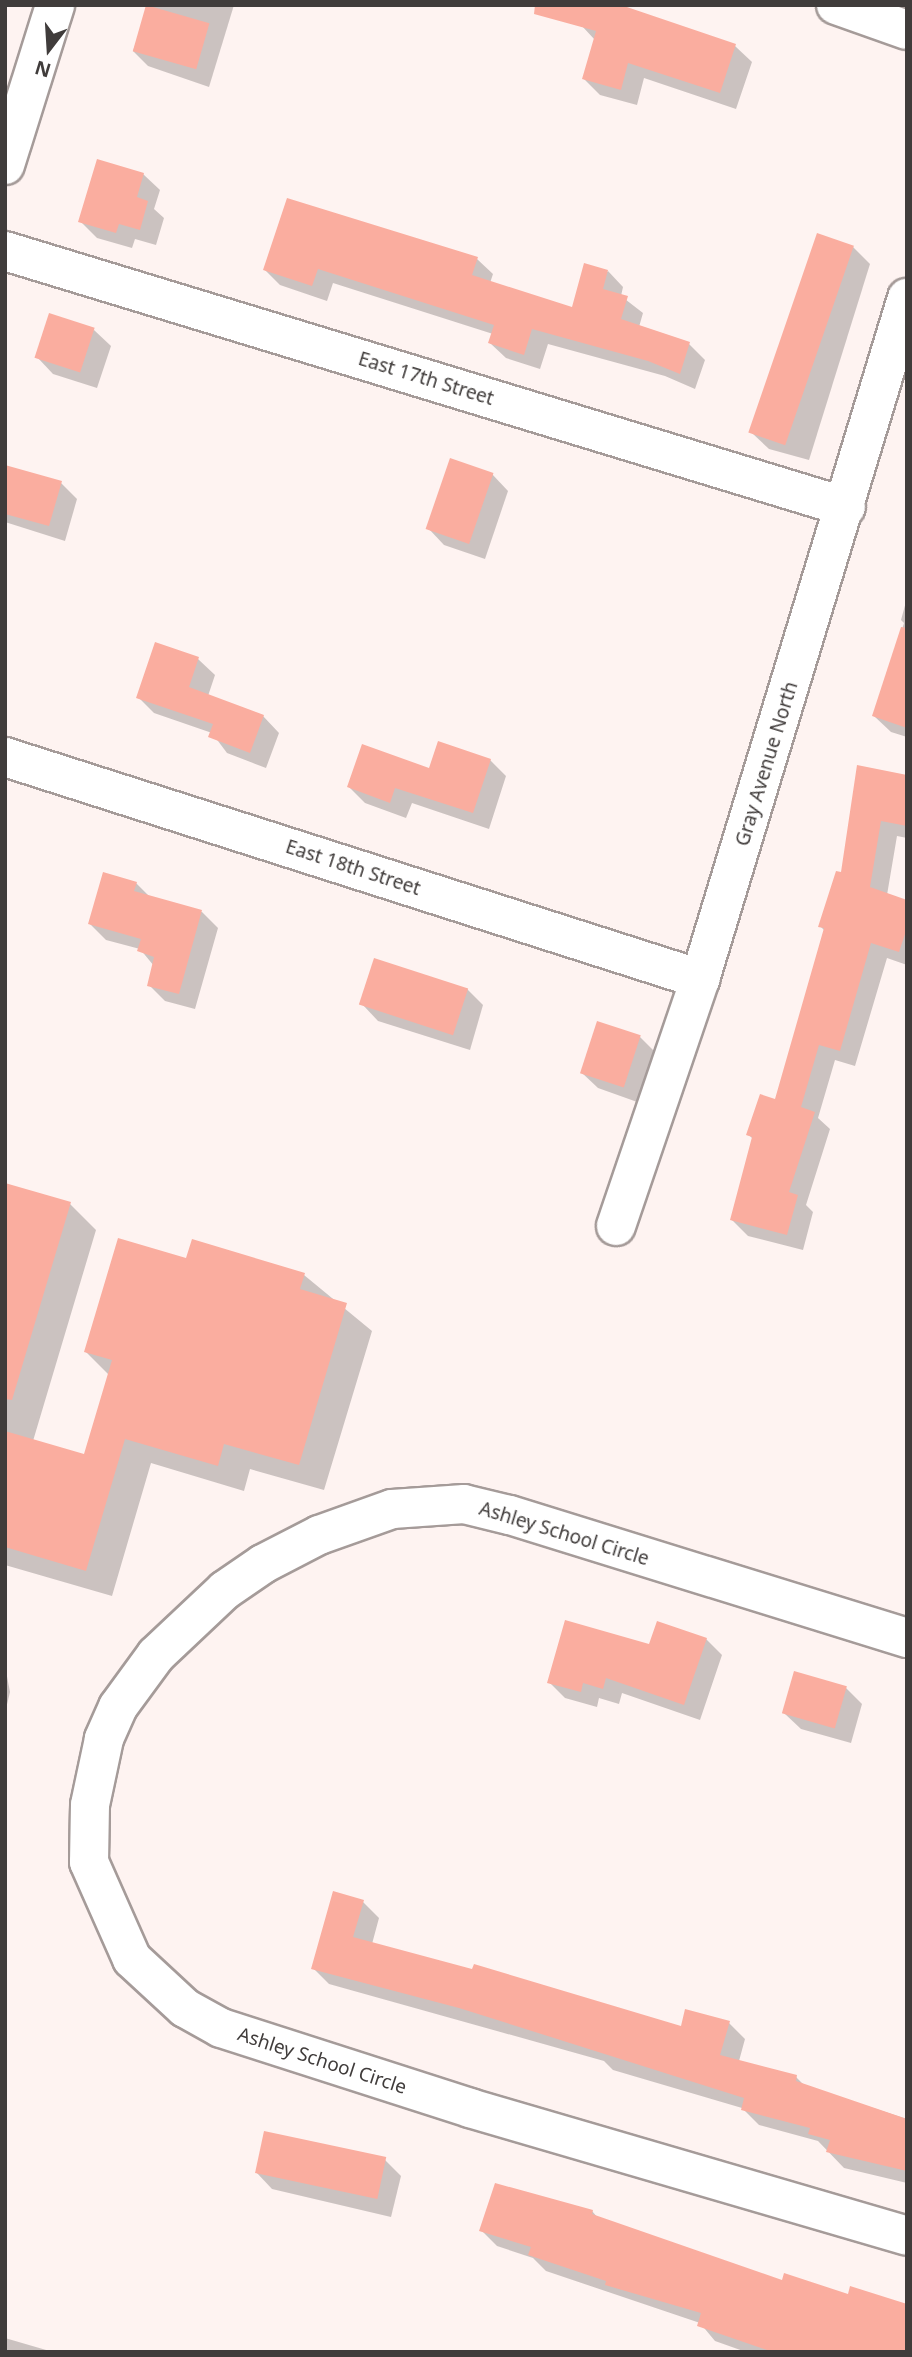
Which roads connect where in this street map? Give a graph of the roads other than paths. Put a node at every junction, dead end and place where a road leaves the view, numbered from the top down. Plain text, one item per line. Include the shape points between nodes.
1 (55, 5) edge
2 (836, 5) edge
3 (907, 30) edge
4 (5, 165) edge
5 (5, 251) edge
6 (907, 298) edge
7 (901, 337) edge
8 (846, 507) junction
9 (5, 757) edge
10 (700, 979) junction
11 (616, 1226) dead end
12 (907, 1638) edge
13 (907, 2236) edge

1 - 4 street
2 - 3 street
5 - 8 street, East 17th Street
6 - 7 street, Gray Avenue North
7 - 8 street, Gray Avenue North
8 - 10 street, Gray Avenue North
9 - 10 street, East 18th Street
10 - 11 street, Gray Avenue North
12 - 13 street, Ashley School Circle via 509,1515 464,1504 392,1509 319,1535 263,1564 225,1590 156,1655 118,1707 104,1739 94,1772 89,1830 93,1874 132,1959 185,2008 220,2028 470,2108

